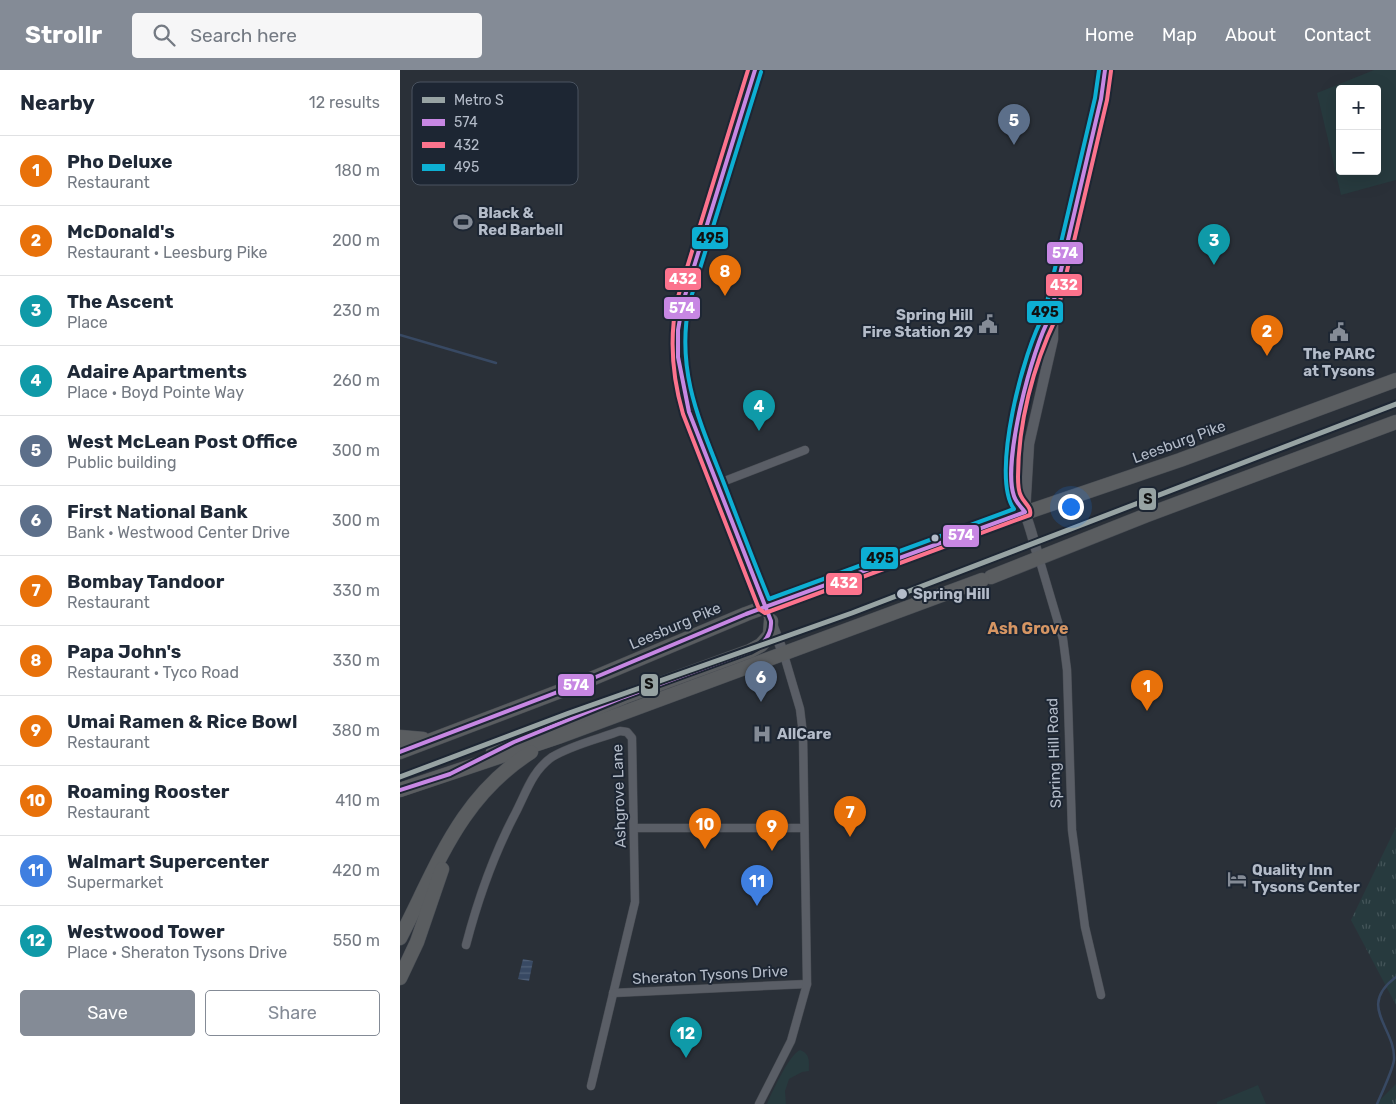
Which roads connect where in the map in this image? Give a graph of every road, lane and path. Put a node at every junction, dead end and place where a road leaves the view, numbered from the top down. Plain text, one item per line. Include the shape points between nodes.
1 (755, 70) edge
2 (1105, 70) edge
3 (1050, 317) junction
4 (1396, 380) edge
5 (1396, 422) edge
6 (805, 450) dead end
7 (717, 484) junction
8 (1024, 512) junction
9 (1039, 558) junction
10 (765, 607) junction
11 (771, 622) junction
12 (784, 655) junction
13 (441, 736) junction
14 (561, 736) junction
15 (400, 738) edge
16 (400, 752) edge
17 (450, 774) junction
18 (400, 790) edge
19 (456, 828) junction
20 (635, 828) junction
21 (804, 828) junction
22 (400, 938) edge
23 (466, 945) dead end
24 (400, 978) edge
25 (807, 984) junction
26 (613, 993) junction
27 (1101, 995) dead end
28 (591, 1086) dead end
29 (759, 1104) edge

1 - 7 main road via 683,302 677,339 683,392
2 - 3 main road, Spring Hill Road
3 - 8 main road, Spring Hill Road via 1053,339 1030,438
3 - 8 main road, Spring Hill Road via 1036,346 1013,445 1013,495
4 - 8 highway, Leesburg Pike via 1190,457
5 - 9 highway via 1147,514
6 - 7 street
7 - 10 main road
8 - 9 main road, Spring Hill Road
8 - 10 highway, Leesburg Pike
9 - 12 highway
9 - 27 street, Spring Hill Road via 1062,639 1067,670 1072,830 1085,927
10 - 11 main road
10 - 13 highway, Leesburg Pike via 576,685
11 - 12 main road
11 - 17 highway via 770,635 752,650 514,742
12 - 14 highway
12 - 21 street via 801,717
13 - 15 highway
13 - 16 highway, Leesburg Pike
14 - 17 highway
14 - 19 highway via 534,750 498,776 473,802
17 - 18 highway
19 - 22 highway
19 - 24 highway via 420,935
20 - 21 street
20 - 23 street, Ashgrove Lane via 630,735 620,731 553,757 536,772 512,819 478,899
20 - 26 street, Ashgrove Lane via 635,902
21 - 25 street
25 - 26 street, Sheraton Tysons Drive
25 - 29 street via 791,1041
26 - 28 street, Ashgrove Lane

